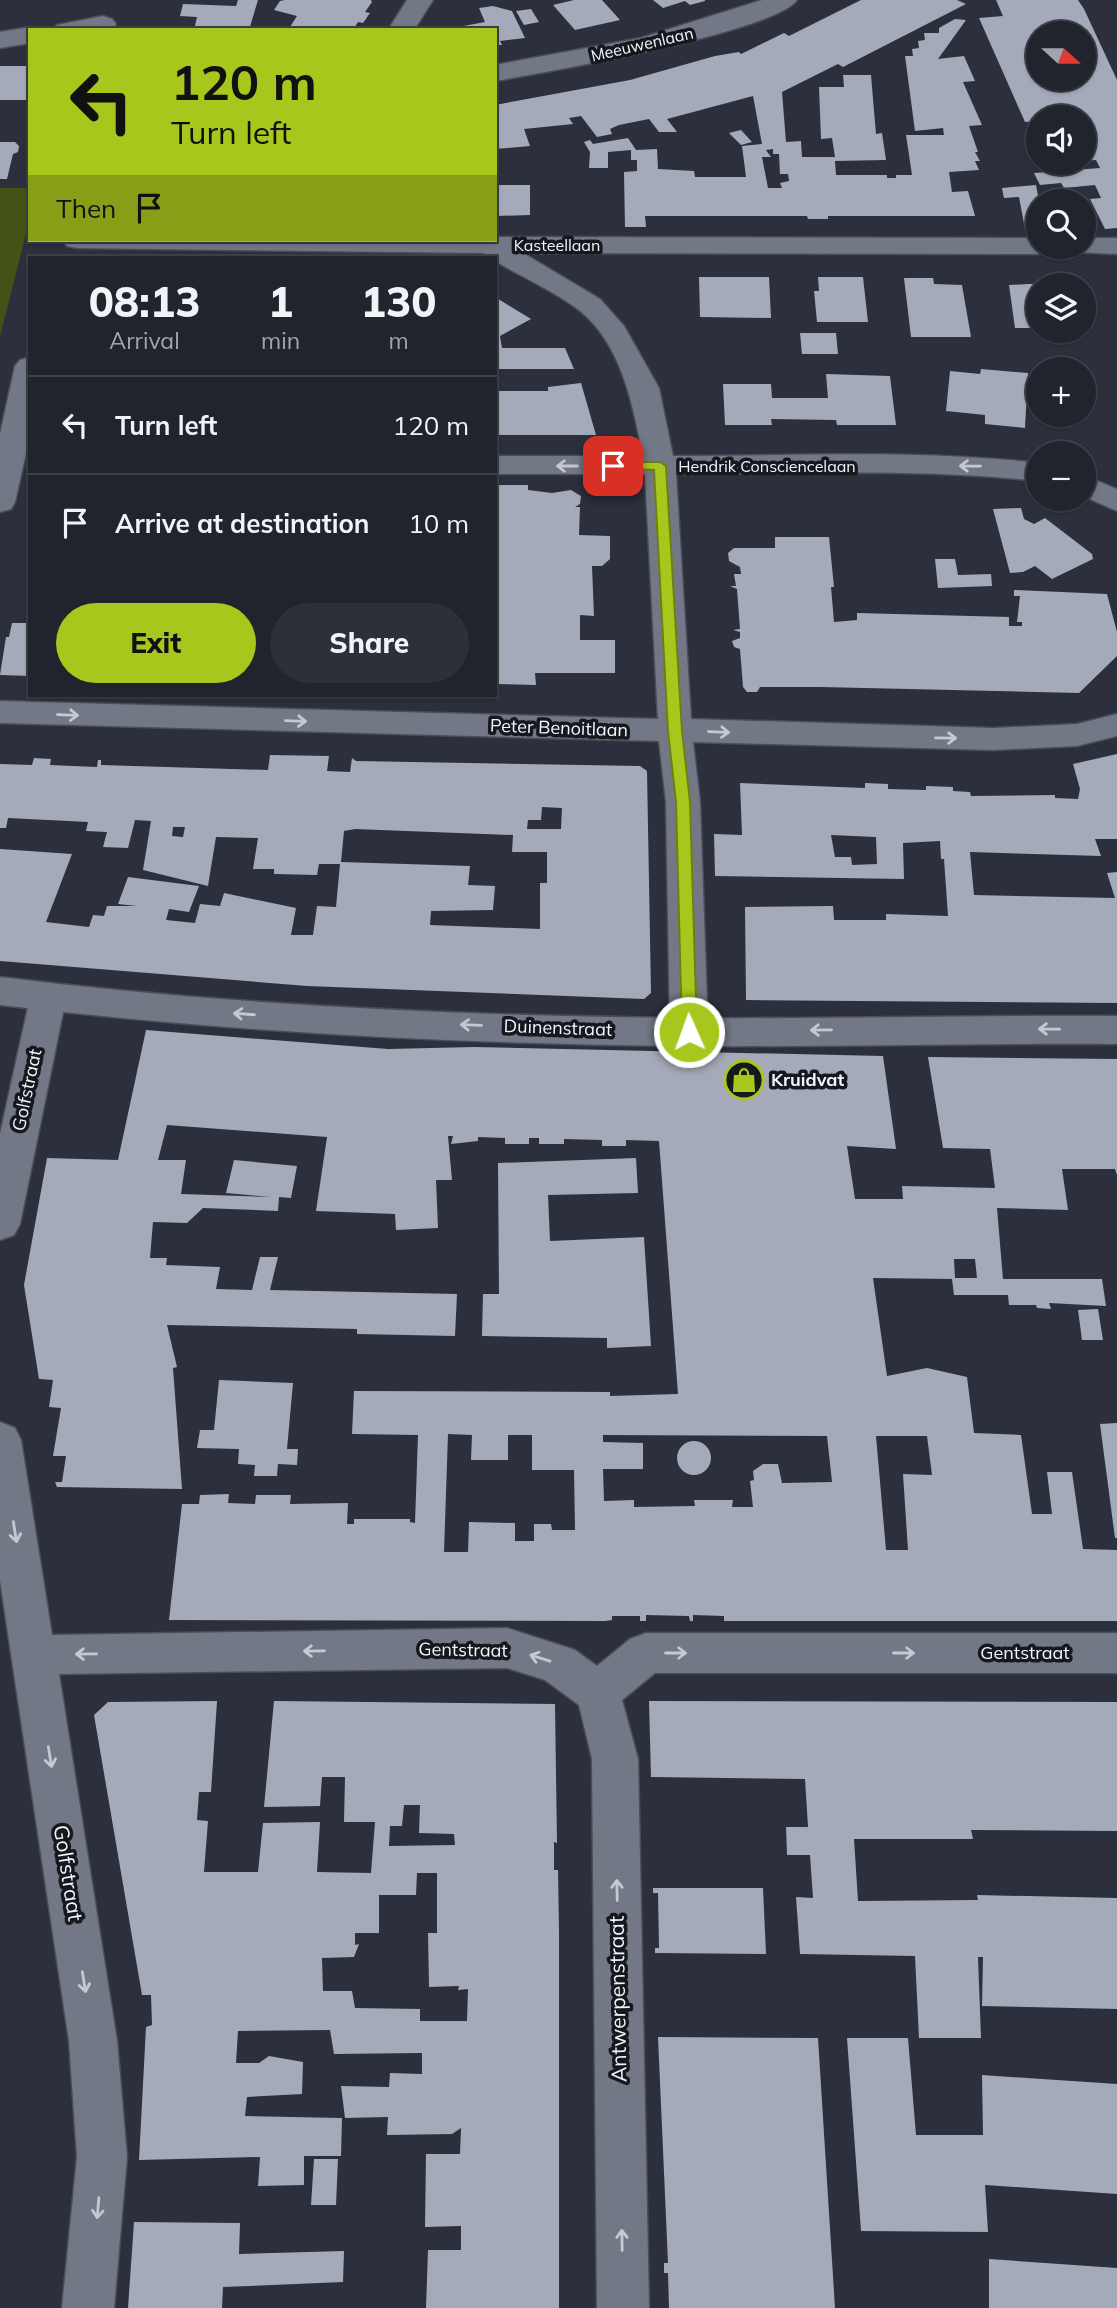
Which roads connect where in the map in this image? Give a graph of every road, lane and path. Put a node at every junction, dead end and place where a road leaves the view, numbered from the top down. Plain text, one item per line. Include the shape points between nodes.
1 (419, 0) edge
2 (784, 0) edge
3 (104, 18) edge
4 (72, 28) edge
5 (402, 28) edge
6 (28, 35) edge
7 (0, 40) edge
8 (497, 73) edge
9 (349, 242) edge
10 (485, 243) edge
11 (1026, 246) edge
12 (1096, 246) edge
13 (1117, 246) edge
14 (19, 371) edge
15 (19, 464) edge
16 (497, 466) edge
17 (660, 466) junction
18 (1026, 471) edge
19 (1096, 490) edge
20 (1117, 501) edge
21 (0, 502) edge
22 (0, 712) edge
23 (1117, 725) edge
24 (675, 731) junction
25 (0, 991) edge
26 (48, 998) junction
27 (1117, 1030) edge
28 (689, 1032) junction
29 (0, 1224) edge
30 (0, 1440) edge
31 (1117, 1653) edge
32 (35, 1655) junction
33 (598, 1693) junction
34 (88, 2308) edge
35 (623, 2308) edge

1 - 5 street
2 - 8 street, Meeuwenlaan via 681,36
3 - 4 street
6 - 7 street
9 - 10 street, Kasteellaan
10 - 11 street, Kasteellaan
10 - 17 street via 590,306 614,332 644,388
12 - 13 street
14 - 15 street
15 - 21 street
17 -> 16 street, Hendrik Consciencelaan
18 -> 17 street, Hendrik Consciencelaan via 956,466
17 - 24 street
19 - 20 street
22 -> 24 street, Peter Benoitlaan
24 -> 23 street, Peter Benoitlaan via 993,739 1077,735
24 - 28 street via 683,802
25 - 26 street, Duinenstraat
28 -> 26 street, Duinenstraat via 376,1023
26 - 29 street, Golfstraat
27 -> 28 street, Duinenstraat
30 -> 32 street, Golfstraat
33 -> 31 street, Gentstraat via 646,1653
33 -> 32 street, Gentstraat via 559,1664 507,1648
32 -> 34 street, Golfstraat via 93,2041 102,2157
35 -> 33 street, Antwerpenstraat via 615,1759

